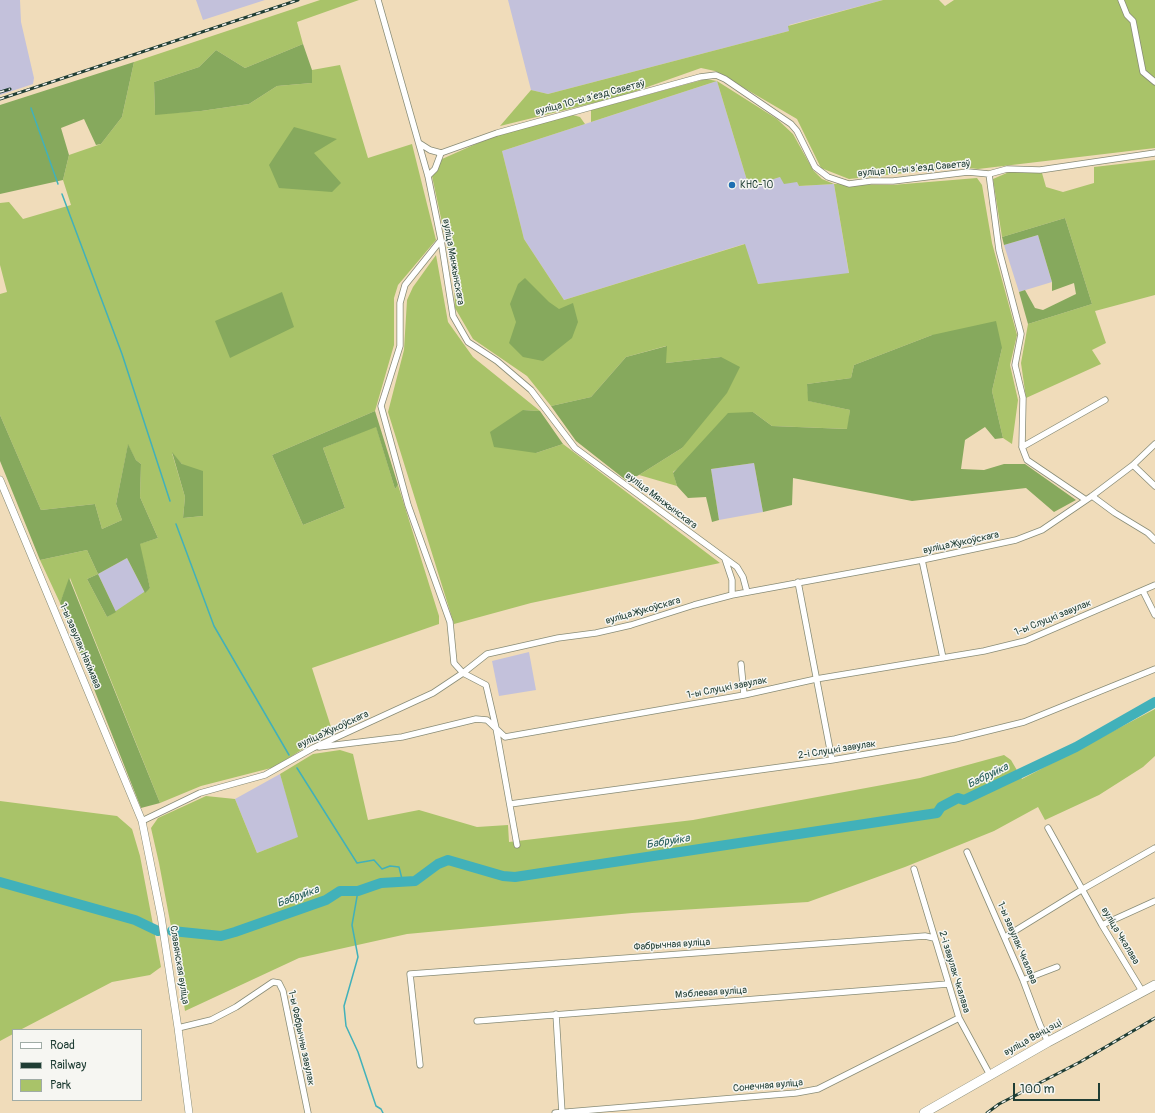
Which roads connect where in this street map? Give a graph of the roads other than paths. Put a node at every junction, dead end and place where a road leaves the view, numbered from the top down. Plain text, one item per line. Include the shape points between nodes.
1 (378, 0) edge
2 (1122, 0) edge
3 (1155, 82) edge
4 (419, 143) junction
5 (441, 153) junction
6 (1155, 153) edge
7 (989, 174) junction
8 (428, 176) junction
9 (441, 240) junction
10 (1105, 400) dead end
11 (1155, 444) edge
12 (1022, 447) junction
13 (1133, 465) junction
14 (0, 480) edge
15 (1155, 486) edge
16 (1092, 496) junction
17 (1086, 500) junction
18 (1155, 540) edge
19 (725, 559) junction
20 (922, 560) junction
21 (798, 582) junction
22 (1155, 585) edge
23 (1143, 591) junction
24 (747, 592) junction
25 (732, 595) junction
26 (1155, 615) edge
27 (943, 658) junction
28 (741, 664) dead end
29 (1155, 669) edge
30 (463, 673) junction
31 (816, 679) junction
32 (744, 695) junction
33 (496, 728) junction
34 (313, 748) junction
35 (832, 760) junction
36 (510, 804) junction
37 (142, 821) junction
38 (1048, 828) dead end
39 (516, 845) dead end
40 (1155, 848) edge
41 (967, 852) dead end
42 (914, 868) dead end
43 (1083, 889) junction
44 (1155, 901) edge
45 (1102, 925) junction
46 (1005, 937) junction
47 (934, 938) junction
48 (1057, 966) dead end
49 (1024, 980) junction
50 (948, 984) junction
51 (1155, 985) edge
52 (1142, 991) junction
53 (556, 1014) junction
54 (959, 1018) junction
55 (477, 1021) dead end
56 (178, 1028) junction
57 (1048, 1042) junction
58 (420, 1065) dead end
59 (990, 1075) junction
60 (562, 1112) edge
61 (189, 1113) edge
62 (308, 1113) edge
63 (555, 1113) edge
64 (924, 1113) edge

1 - 4 street, вуліца Мянжынскага
2 - 3 street via 1127,15 1133,21 1143,72
4 - 5 street
4 - 8 street, вуліца Мянжынскага
5 - 7 street, вуліца 10-ы зʼезд Саветаў via 497,133 700,77 716,75 791,124 815,167 833,179 849,184 968,172
5 - 8 street
6 - 7 street, вуліца 10-ы зʼезд Саветаў via 1040,170 1007,169
7 - 12 street via 999,250 1021,334 1015,365 1022,398
8 - 9 street, вуліца Мянжынскага
9 - 19 street, вуліца Мянжынскага via 453,316 468,342 497,360 531,390 575,448
9 - 30 street via 405,285 400,303 400,346 381,406 408,505 450,622 454,663
10 - 12 street
11 - 13 street, вуліца Жукоўскага
12 - 17 street via 1027,460
13 - 15 street
13 - 16 street, вуліца Жукоўскага
14 - 37 street, 1-ы завулак Нахімава
16 - 17 street, вуліца Жукоўскага
16 - 18 street
17 - 20 street, вуліца Жукоўскага via 1042,530 1016,540
19 - 24 street, вуліца Мянжынскага via 737,567
19 - 25 street via 732,580
20 - 21 street, вуліца Жукоўскага
20 - 27 street
21 - 24 street, вуліца Жукоўскага
21 - 31 street
22 - 23 street, 1-ы Слуцкі завулак
23 - 26 street
23 - 27 street, 1-ы Слуцкі завулак via 1024,641
24 - 25 street, вуліца Жукоўскага
25 - 30 street, вуліца Жукоўскага via 630,625 487,654
27 - 31 street, 1-ы Слуцкі завулак
28 - 32 street
29 - 35 street, 2-і Слуцкі завулак via 1024,722 956,739
30 - 33 street via 486,685
30 - 34 street, вуліца Жукоўскага via 433,693
31 - 32 street, 1-ы Слуцкі завулак
31 - 35 street
32 - 33 street, 1-ы Слуцкі завулак via 505,737
33 - 34 street, 1-ы Слуцкі завулак via 487,720 476,719 402,737
33 - 36 street
34 - 37 street, вуліца Жукоўскага via 265,775 200,793
35 - 36 street, 2-і Слуцкі завулак
36 - 39 street
37 - 56 street, Славянская вуліца via 161,916
38 - 43 street, вуліца Чкалава
40 - 43 street
41 - 46 street, 1-ы завулак Чкалава
42 - 47 street, 2-і завулак Чкалава
43 - 45 street, вуліца Чкалава
43 - 46 street
44 - 45 street
45 - 52 street, вуліца Чкалава
46 - 49 street, 1-ы завулак Чкалава
47 - 50 street, 2-і завулак Чкалава
47 - 58 street, Фабрычная вуліца via 925,936 410,974
48 - 49 street
49 - 57 street, 1-ы завулак Чкалава
50 - 53 street, Мэблевая вуліца
50 - 54 street, 2-і завулак Чкалава
51 - 52 main road, вуліца Ванцэці
52 - 57 main road, вуліца Ванцэці
53 - 55 street, Мэблевая вуліца
53 - 60 street
54 - 59 street, 2-і завулак Чкалава
54 - 60 street, Сонечная вуліца via 818,1089 796,1093
56 - 61 street, Славянская вуліца
56 - 62 street, 1-ы Фабрычны завулак via 211,1020 273,982 279,983 283,991
57 - 59 main road, вуліца Ванцэці
59 - 64 main road, вуліца Ванцэці
60 - 63 street

